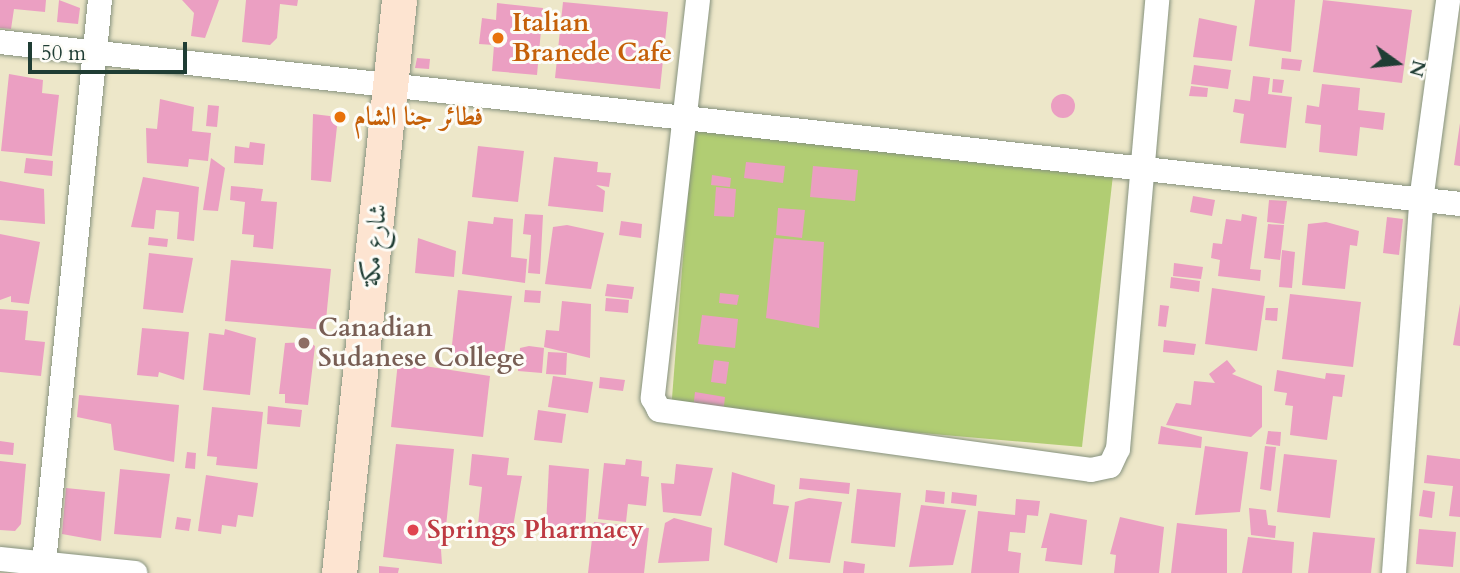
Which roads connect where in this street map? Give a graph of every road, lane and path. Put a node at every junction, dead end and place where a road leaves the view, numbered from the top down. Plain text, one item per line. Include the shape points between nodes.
1 (100, 0) edge
2 (399, 0) edge
3 (698, 0) edge
4 (1157, 0) edge
5 (1448, 0) edge
6 (0, 42) edge
7 (95, 51) junction
8 (391, 83) junction
9 (689, 117) junction
10 (1142, 166) junction
11 (1420, 201) junction
12 (1460, 204) edge
13 (0, 559) edge
14 (43, 568) edge
15 (135, 573) edge
16 (339, 573) edge
17 (1394, 573) edge

1 - 7 street
2 - 8 street, شارع مكة
3 - 9 street
4 - 10 street
5 - 11 street
6 - 7 street
7 - 8 street
7 - 14 street
8 - 9 street
8 - 16 street, شارع مكة
9 - 10 street
9 - 10 street via 653,398 659,410 1091,470 1110,466 1118,449
10 - 11 street
11 - 12 street
11 - 17 street
13 - 14 street
14 - 15 street

